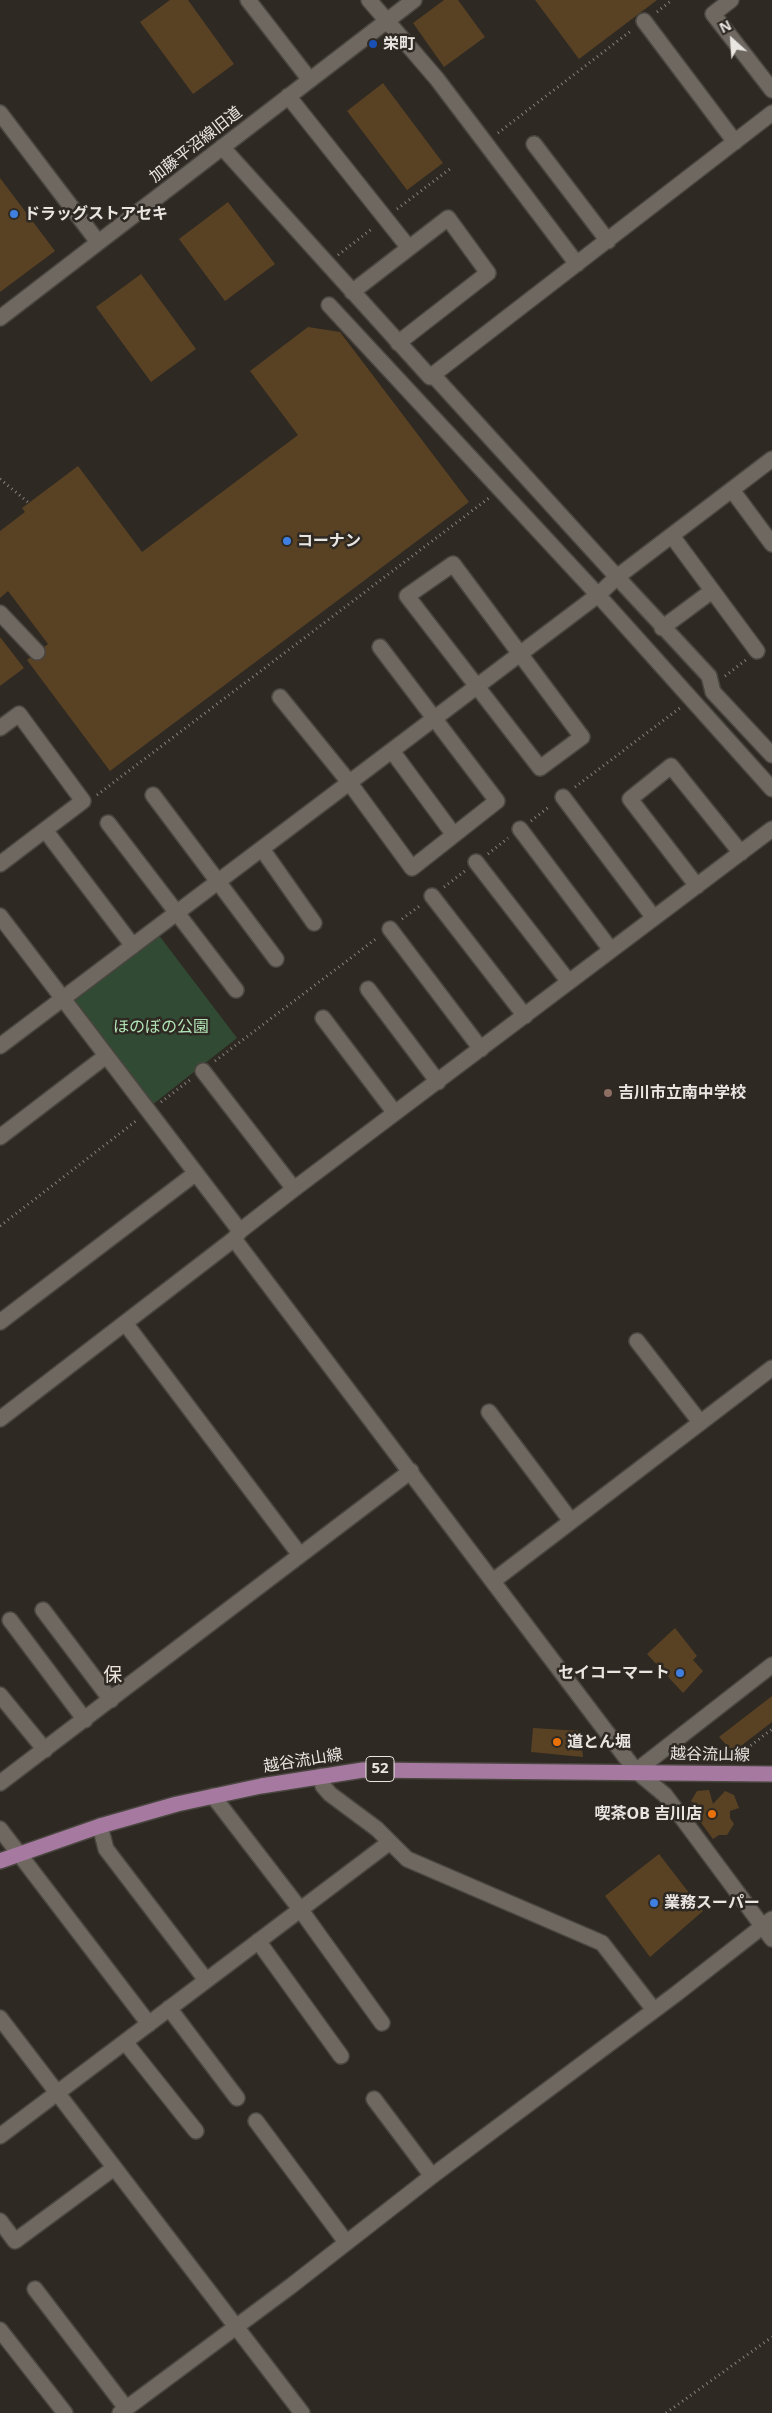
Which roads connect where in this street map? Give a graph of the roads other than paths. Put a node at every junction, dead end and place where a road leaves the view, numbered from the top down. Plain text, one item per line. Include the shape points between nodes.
1 (248, 0) edge
2 (369, 0) edge
3 (414, 0) edge
4 (731, 0) edge
5 (644, 21) road end
6 (386, 22) junction
7 (310, 80) junction
8 (772, 90) edge
9 (288, 96) junction
10 (0, 113) edge
11 (772, 113) edge
12 (735, 142) junction
13 (534, 144) dead end
14 (222, 147) junction
15 (608, 241) junction
16 (98, 242) junction
17 (409, 248) junction
18 (577, 264) junction
19 (352, 292) junction
20 (329, 305) dead end
21 (0, 318) edge
22 (398, 342) junction
23 (433, 375) junction
24 (772, 459) edge
25 (732, 490) junction
26 (672, 536) junction
27 (772, 544) edge
28 (607, 587) junction
29 (712, 591) junction
30 (0, 613) edge
31 (662, 628) junction
32 (380, 647) dead end
33 (756, 651) road end
34 (37, 652) dead end
35 (520, 653) junction
36 (476, 686) junction
37 (280, 696) dead end
38 (434, 718) junction
39 (0, 728) edge
40 (392, 751) junction
41 (772, 755) edge
42 (349, 782) junction
43 (772, 789) edge
44 (153, 796) dead end
45 (563, 797) road end
46 (108, 823) dead end
47 (520, 829) road end
48 (772, 829) edge
49 (45, 830) junction
50 (454, 835) junction
51 (262, 849) junction
52 (741, 853) junction
53 (476, 862) road end
54 (0, 864) edge
55 (218, 882) junction
56 (697, 886) junction
57 (432, 896) road end
58 (177, 913) junction
59 (654, 918) junction
60 (314, 923) dead end
61 (2, 924) edge
62 (390, 929) road end
63 (133, 946) junction
64 (611, 950) junction
65 (276, 959) dead end
66 (569, 982) junction
67 (368, 989) dead end
68 (236, 990) dead end
69 (64, 998) junction
70 (525, 1016) junction
71 (323, 1018) dead end
72 (0, 1046) edge
73 (481, 1049) junction
74 (106, 1056) junction
75 (202, 1071) road end
76 (438, 1082) junction
77 (396, 1114) junction
78 (0, 1137) edge
79 (196, 1173) junction
80 (294, 1189) junction
81 (237, 1235) junction
82 (0, 1322) edge
83 (125, 1323) junction
84 (637, 1341) dead end
85 (772, 1368) edge
86 (489, 1412) dead end
87 (0, 1418) edge
88 (700, 1422) junction
89 (411, 1471) junction
90 (571, 1521) junction
91 (300, 1555) junction
92 (493, 1581) junction
93 (43, 1610) dead end
94 (10, 1620) dead end
95 (772, 1665) edge
96 (0, 1695) edge
97 (111, 1700) junction
98 (85, 1720) junction
99 (45, 1750) junction
100 (636, 1771) junction
101 (772, 1774) edge
102 (321, 1776) junction
103 (0, 1783) edge
104 (213, 1796) junction
105 (100, 1826) junction
106 (0, 1829) edge
107 (390, 1842) junction
108 (19, 1854) junction
109 (0, 1861) edge
110 (300, 1910) junction
111 (767, 1923) edge
112 (772, 1939) edge
113 (258, 1941) junction
114 (206, 1980) junction
115 (169, 2008) junction
116 (654, 2010) junction
117 (0, 2018) edge
118 (382, 2023) dead end
119 (149, 2024) junction
120 (125, 2042) junction
121 (342, 2056) dead end
122 (58, 2093) junction
123 (237, 2098) dead end
124 (374, 2099) dead end
125 (256, 2121) dead end
126 (196, 2131) dead end
127 (0, 2136) edge
128 (114, 2168) junction
129 (432, 2176) junction
130 (0, 2221) edge
131 (346, 2242) junction
132 (35, 2289) dead end
133 (235, 2327) junction
134 (0, 2330) edge
135 (123, 2411) edge
136 (65, 2413) edge
137 (302, 2413) edge

1 - 7 street
2 - 6 street
3 - 6 street, 加藤平沼線旧道
4 - 8 street via 713,14
5 - 12 street
6 - 7 street, 加藤平沼線旧道
6 - 18 street via 430,71
7 - 9 street, 加藤平沼線旧道
9 - 14 street, 加藤平沼線旧道
9 - 17 street
10 - 16 street
11 - 12 street
12 - 15 street
13 - 15 street
14 - 16 street, 加藤平沼線旧道
14 - 19 street
15 - 18 street
16 - 21 street, 加藤平沼線旧道
17 - 19 street
17 - 22 street via 448,218 488,273
18 - 23 street
19 - 22 street
20 - 28 street via 499,490
22 - 23 street via 430,377
23 - 28 street
24 - 25 street
25 - 26 street
25 - 27 street
26 - 28 street
26 - 29 street
28 - 31 street
28 - 35 street
28 - 43 street via 692,700
29 - 31 street
29 - 33 street
30 - 34 street
31 - 41 street via 709,676 713,692
32 - 38 street
35 - 36 street
35 - 36 street via 582,737 540,768
35 - 36 street via 453,564 407,596
36 - 38 street
37 - 42 street
38 - 40 street
38 - 50 street via 497,801
39 - 49 street via 19,714 84,801
40 - 42 street
40 - 50 street
42 - 50 street via 412,868
42 - 51 street
44 - 55 street
45 - 59 street
46 - 58 street
47 - 64 street
48 - 52 street
49 - 54 street
49 - 63 street
51 - 55 street
51 - 60 street
52 - 56 street
52 - 56 street via 671,766 630,799
53 - 66 street
55 - 58 street
55 - 65 street
56 - 59 street
57 - 70 street
58 - 63 street
58 - 68 street
59 - 64 street
61 - 69 street
62 - 73 street
63 - 69 street
64 - 66 street
66 - 70 street
67 - 76 street
69 - 72 street
69 - 74 street
70 - 73 street
71 - 77 street
73 - 76 street
74 - 78 street
74 - 79 street
75 - 80 street
76 - 77 street
77 - 80 street
79 - 81 street
79 - 82 street
80 - 81 street
81 - 83 street
81 - 89 street
83 - 87 street
83 - 91 street
84 - 88 street
85 - 88 street
86 - 90 street
88 - 90 street
89 - 91 street
89 - 92 street
90 - 92 street
91 - 97 street
92 - 100 street
93 - 97 street
94 - 98 street
95 - 100 street
96 - 99 street
97 - 98 street
98 - 99 street
99 - 103 street
100 - 101 main road, 越谷流山線 / 52
100 - 102 main road, 越谷流山線 / 52 via 407,1769 363,1770
100 - 111 street via 665,1796
102 - 104 main road, 越谷流山線 / 52
102 - 107 street via 323,1786 330,1794
104 - 105 main road, 越谷流山線 / 52
104 - 110 street
105 - 108 main road, 越谷流山線 / 52
105 - 114 street via 106,1849
106 - 108 street
107 - 110 street
107 - 116 street via 407,1858 602,1943
108 - 109 main road, 越谷流山線 / 52
108 - 119 street
110 - 113 street
110 - 118 street
111 - 112 street
111 - 116 street
113 - 114 street
113 - 121 street
114 - 115 street
115 - 119 street
115 - 123 street
116 - 129 street
117 - 122 street
119 - 120 street
120 - 122 street
120 - 126 street
122 - 127 street
122 - 128 street
124 - 129 street
125 - 131 street
128 - 130 street via 15,2241
128 - 133 street
129 - 131 street
131 - 133 street
132 - 135 street
133 - 135 street
133 - 137 street
134 - 136 street

